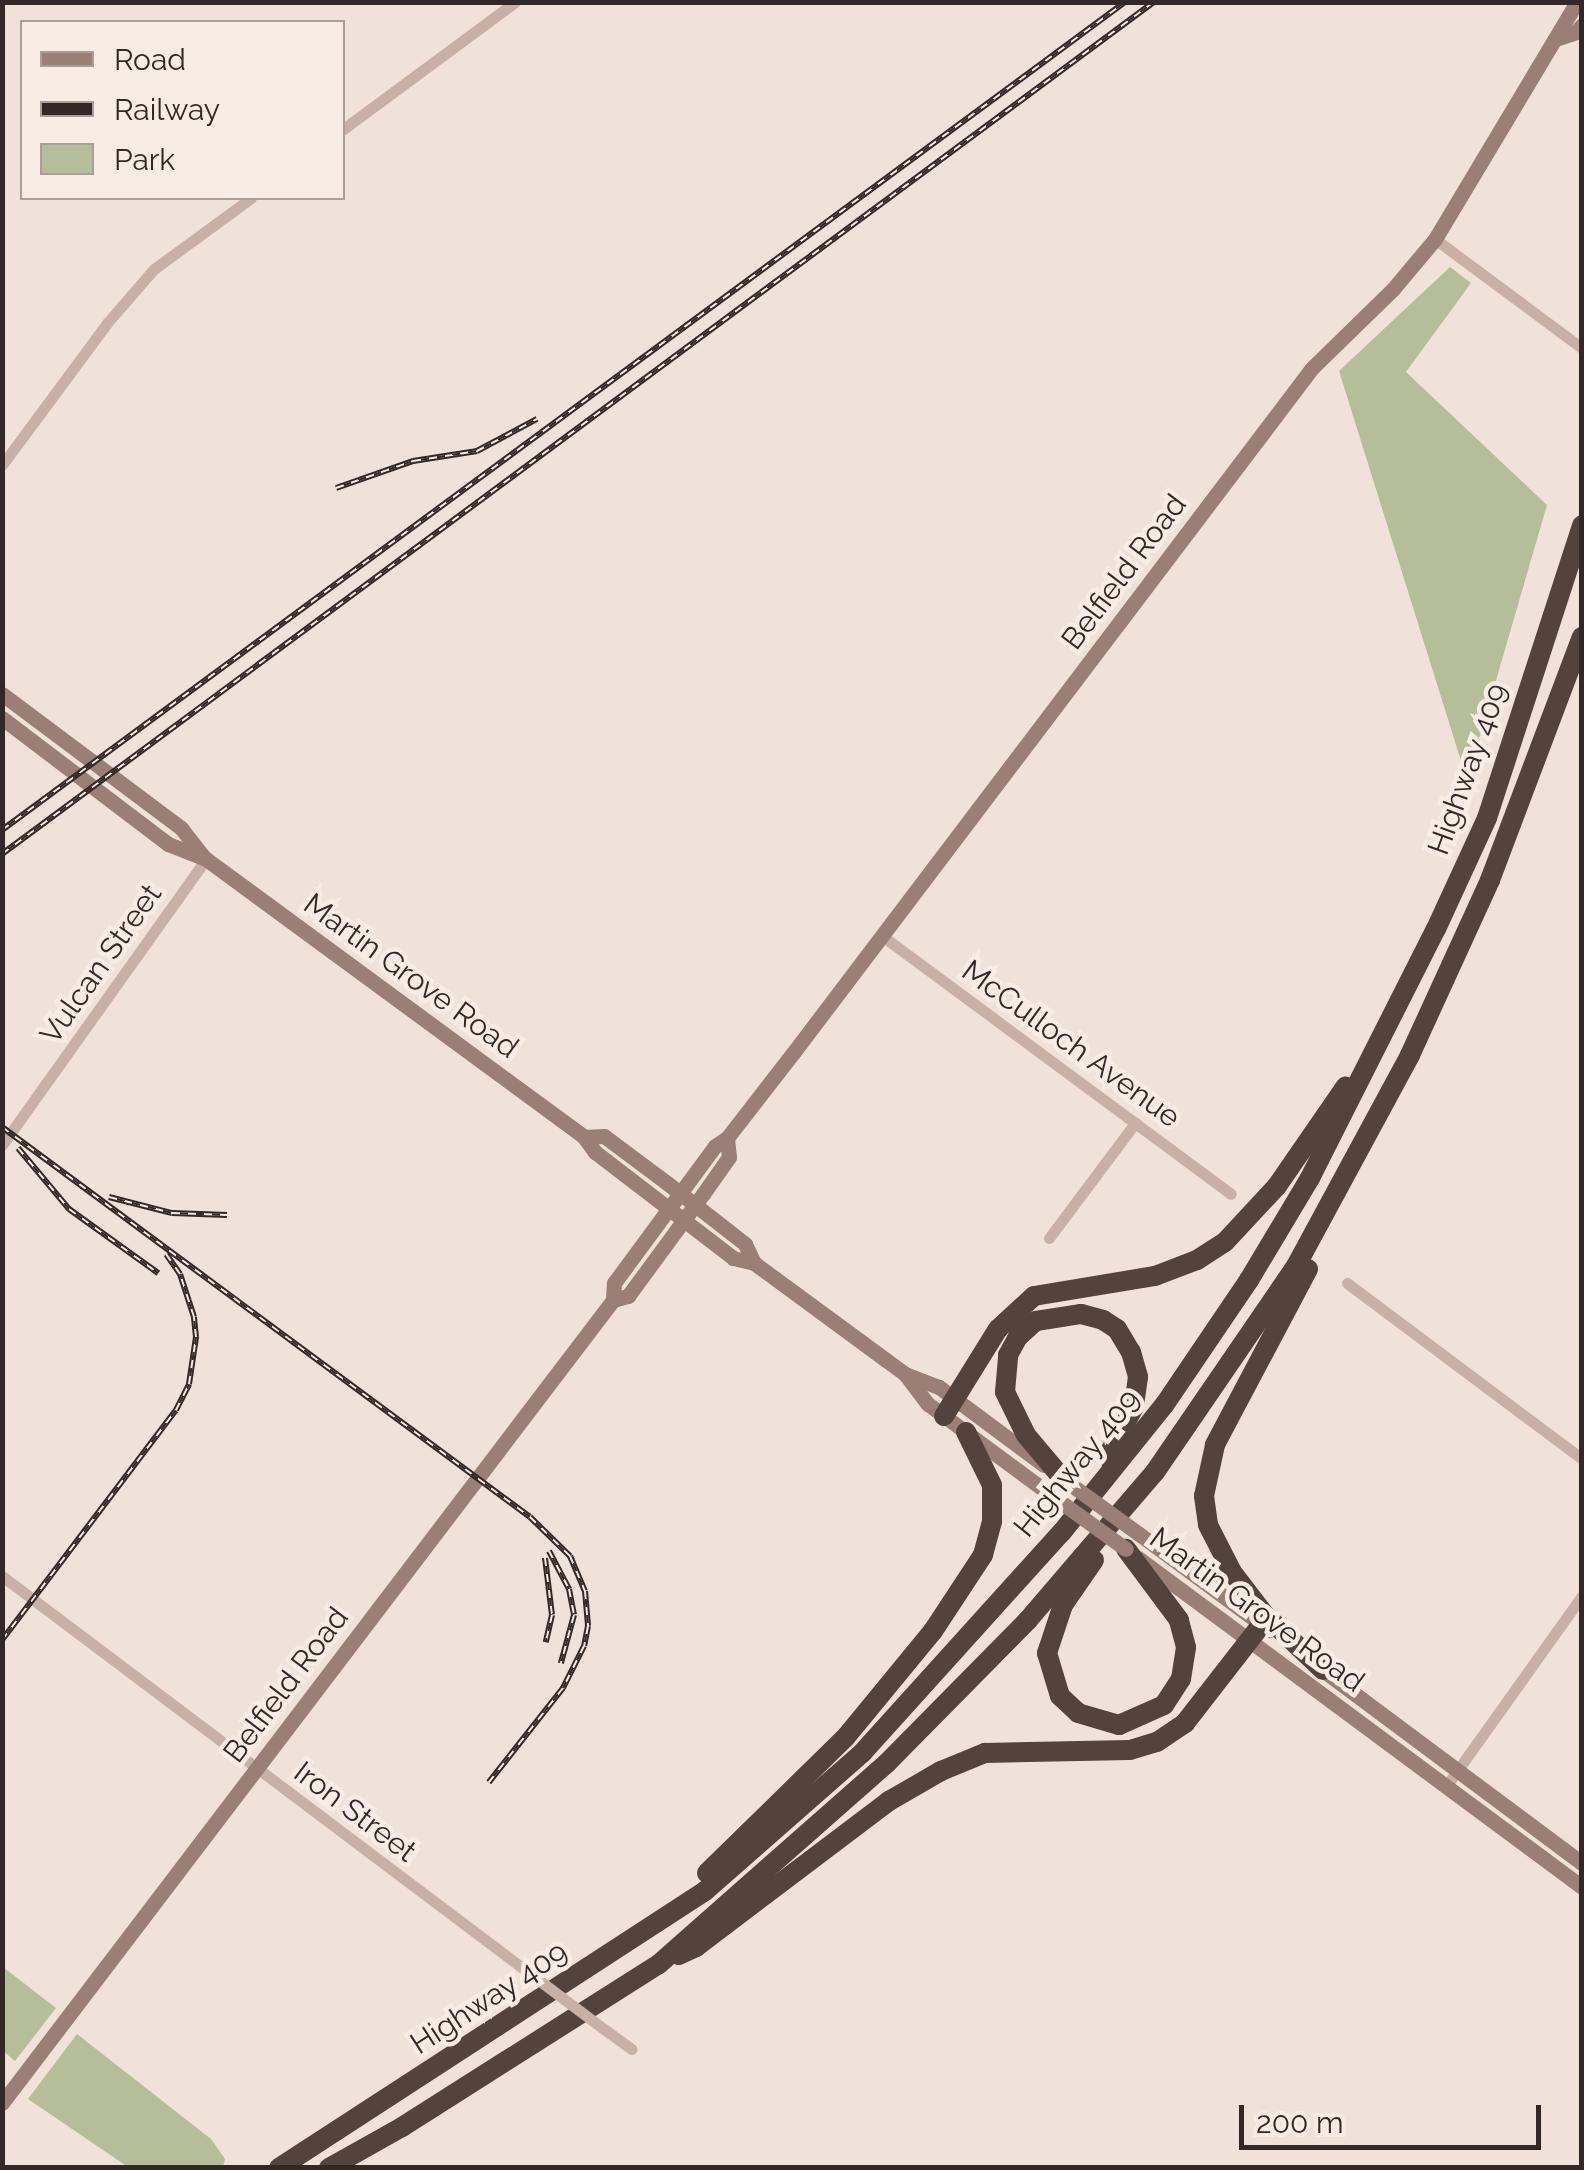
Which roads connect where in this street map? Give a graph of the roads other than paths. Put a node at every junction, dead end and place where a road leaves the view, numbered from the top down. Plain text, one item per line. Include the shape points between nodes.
1 (514, 2) edge
2 (1578, 2) edge
3 (1582, 24) edge
4 (1558, 38) junction
5 (345, 128) edge
6 (249, 200) edge
7 (1435, 239) junction
8 (1582, 348) edge
9 (2, 465) edge
10 (1582, 525) edge
11 (1582, 637) edge
12 (2, 694) edge
13 (2, 718) edge
14 (206, 860) junction
15 (881, 935) junction
16 (1388, 1028) junction
17 (1410, 1055) junction
18 (1135, 1122) junction
19 (584, 1136) junction
20 (727, 1138) junction
21 (2, 1145) edge
22 (680, 1193) junction
23 (1231, 1194) dead end
24 (696, 1204) junction
25 (669, 1208) junction
26 (684, 1220) junction
27 (1049, 1238) dead end
28 (754, 1263) junction
29 (1347, 1283) dead end
30 (613, 1300) junction
31 (950, 1408) junction
32 (966, 1432) junction
33 (1582, 1459) edge
34 (1154, 1472) junction
35 (1057, 1487) junction
36 (1062, 1532) junction
37 (1133, 1542) junction
38 (2, 1576) edge
39 (1582, 1596) edge
40 (1256, 1631) junction
41 (1323, 1670) junction
42 (1458, 1769) junction
43 (257, 1770) junction
44 (1446, 1786) junction
45 (1582, 1863) edge
46 (1582, 1886) edge
47 (683, 1908) junction
48 (659, 1964) junction
49 (632, 2050) dead end
50 (2, 2103) edge
51 (279, 2168) edge
52 (330, 2168) edge

1 - 5 street
2 - 4 main road, Belfield Road
3 - 4 main road, Belfield Road
4 - 7 main road, Belfield Road
6 - 9 street via 154,270 106,323
7 - 8 street
7 - 15 main road, Belfield Road via 1312,368
10 - 16 highway, Highway 409 via 1487,818
11 - 17 highway, Highway 409 via 1490,880
12 - 14 main road, Martin Grove Road via 181,828
13 - 14 main road, Martin Grove Road via 168,844
14 - 19 main road, Martin Grove Road
14 - 21 street, Vulcan Street
15 - 18 street, McCulloch Avenue
15 - 20 main road, Belfield Road
16 - 31 highway via 1277,1186 1225,1242 1155,1276 1034,1296 998,1330
16 - 36 highway, Highway 409 via 1249,1280 1164,1404
17 - 34 highway, Highway 409 via 1296,1266
17 - 41 highway via 1347,1196 1235,1403 1206,1471 1208,1524 1225,1561 1265,1615
18 - 23 street, McCulloch Avenue
18 - 27 street
19 - 22 main road, Martin Grove Road via 604,1136
19 - 25 main road, Martin Grove Road
20 - 22 main road, Belfield Road
20 - 24 main road, Belfield Road via 729,1156
22 - 24 main road, Martin Grove Road
22 - 25 main road, Belfield Road
24 - 26 main road, Belfield Road
24 - 28 main road, Martin Grove Road via 745,1244
25 - 26 main road, Martin Grove Road
25 - 30 main road, Belfield Road via 614,1283
26 - 28 main road, Martin Grove Road via 733,1258
26 - 30 main road, Belfield Road via 628,1296
28 - 31 main road, Martin Grove Road via 905,1374 939,1387
29 - 33 street
30 - 43 main road, Belfield Road
31 - 32 main road, Martin Grove Road
31 - 35 main road, Martin Grove Road
32 - 35 main road, Martin Grove Road
32 - 47 highway via 987,1468 994,1497 983,1555 933,1632 845,1738 704,1876
34 - 37 highway via 1062,1605 1047,1653 1060,1696 1078,1713 1119,1725 1164,1705 1181,1679 1186,1648 1178,1620
34 - 48 highway, Highway 409 via 1028,1620 888,1763
35 - 36 highway via 1010,1406 1004,1373 1018,1337 1036,1321 1081,1314 1117,1329 1138,1377 1123,1432
35 - 37 main road, Martin Grove Road, bridge
36 - 47 highway, Highway 409 via 862,1752
37 - 40 main road, Martin Grove Road
38 - 43 street, Iron Street
39 - 42 street
40 - 41 main road, Martin Grove Road
40 - 44 main road, Martin Grove Road
40 - 48 highway via 1184,1723 1157,1742 1130,1750 985,1753 941,1771 889,1801 696,1947
41 - 42 main road, Martin Grove Road
42 - 44 street
42 - 45 main road, Martin Grove Road
43 - 49 street, Iron Street, bridge
43 - 50 main road, Belfield Road
44 - 46 main road, Martin Grove Road
47 - 51 highway, Highway 409
48 - 52 highway, Highway 409

